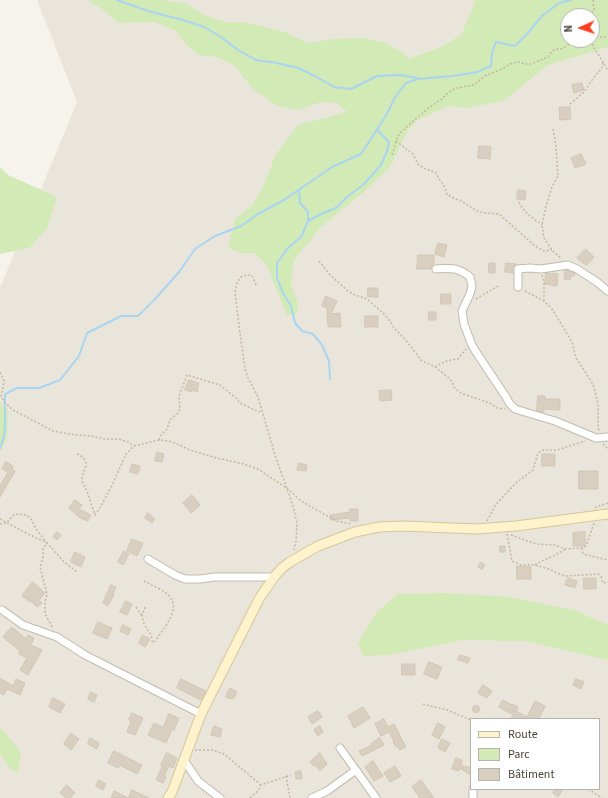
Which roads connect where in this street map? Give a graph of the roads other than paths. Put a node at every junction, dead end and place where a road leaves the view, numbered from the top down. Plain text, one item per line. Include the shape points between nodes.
1 (436, 269) dead end
2 (518, 287) road end
3 (608, 291) edge
4 (608, 437) edge
5 (608, 514) edge
6 (148, 560) dead end
7 (274, 576) junction
8 (2, 610) dead end
9 (201, 714) junction
10 (340, 748) dead end
11 (186, 755) junction
12 (356, 770) junction
13 (168, 798) edge
14 (220, 798) edge
15 (312, 798) edge
16 (376, 798) edge

1 - 4 street via 458,269 470,277 472,286 462,311 464,324 476,352 515,409 598,438
2 - 3 street via 518,268 540,269 568,265
5 - 7 street via 483,529 379,527 355,532 318,546 290,562
6 - 7 street via 185,579
7 - 9 street via 259,599
8 - 9 street via 23,625 57,637 85,655
9 - 11 street
10 - 12 street
11 - 13 street
11 - 14 street via 198,781
12 - 15 street via 327,791
12 - 16 street

